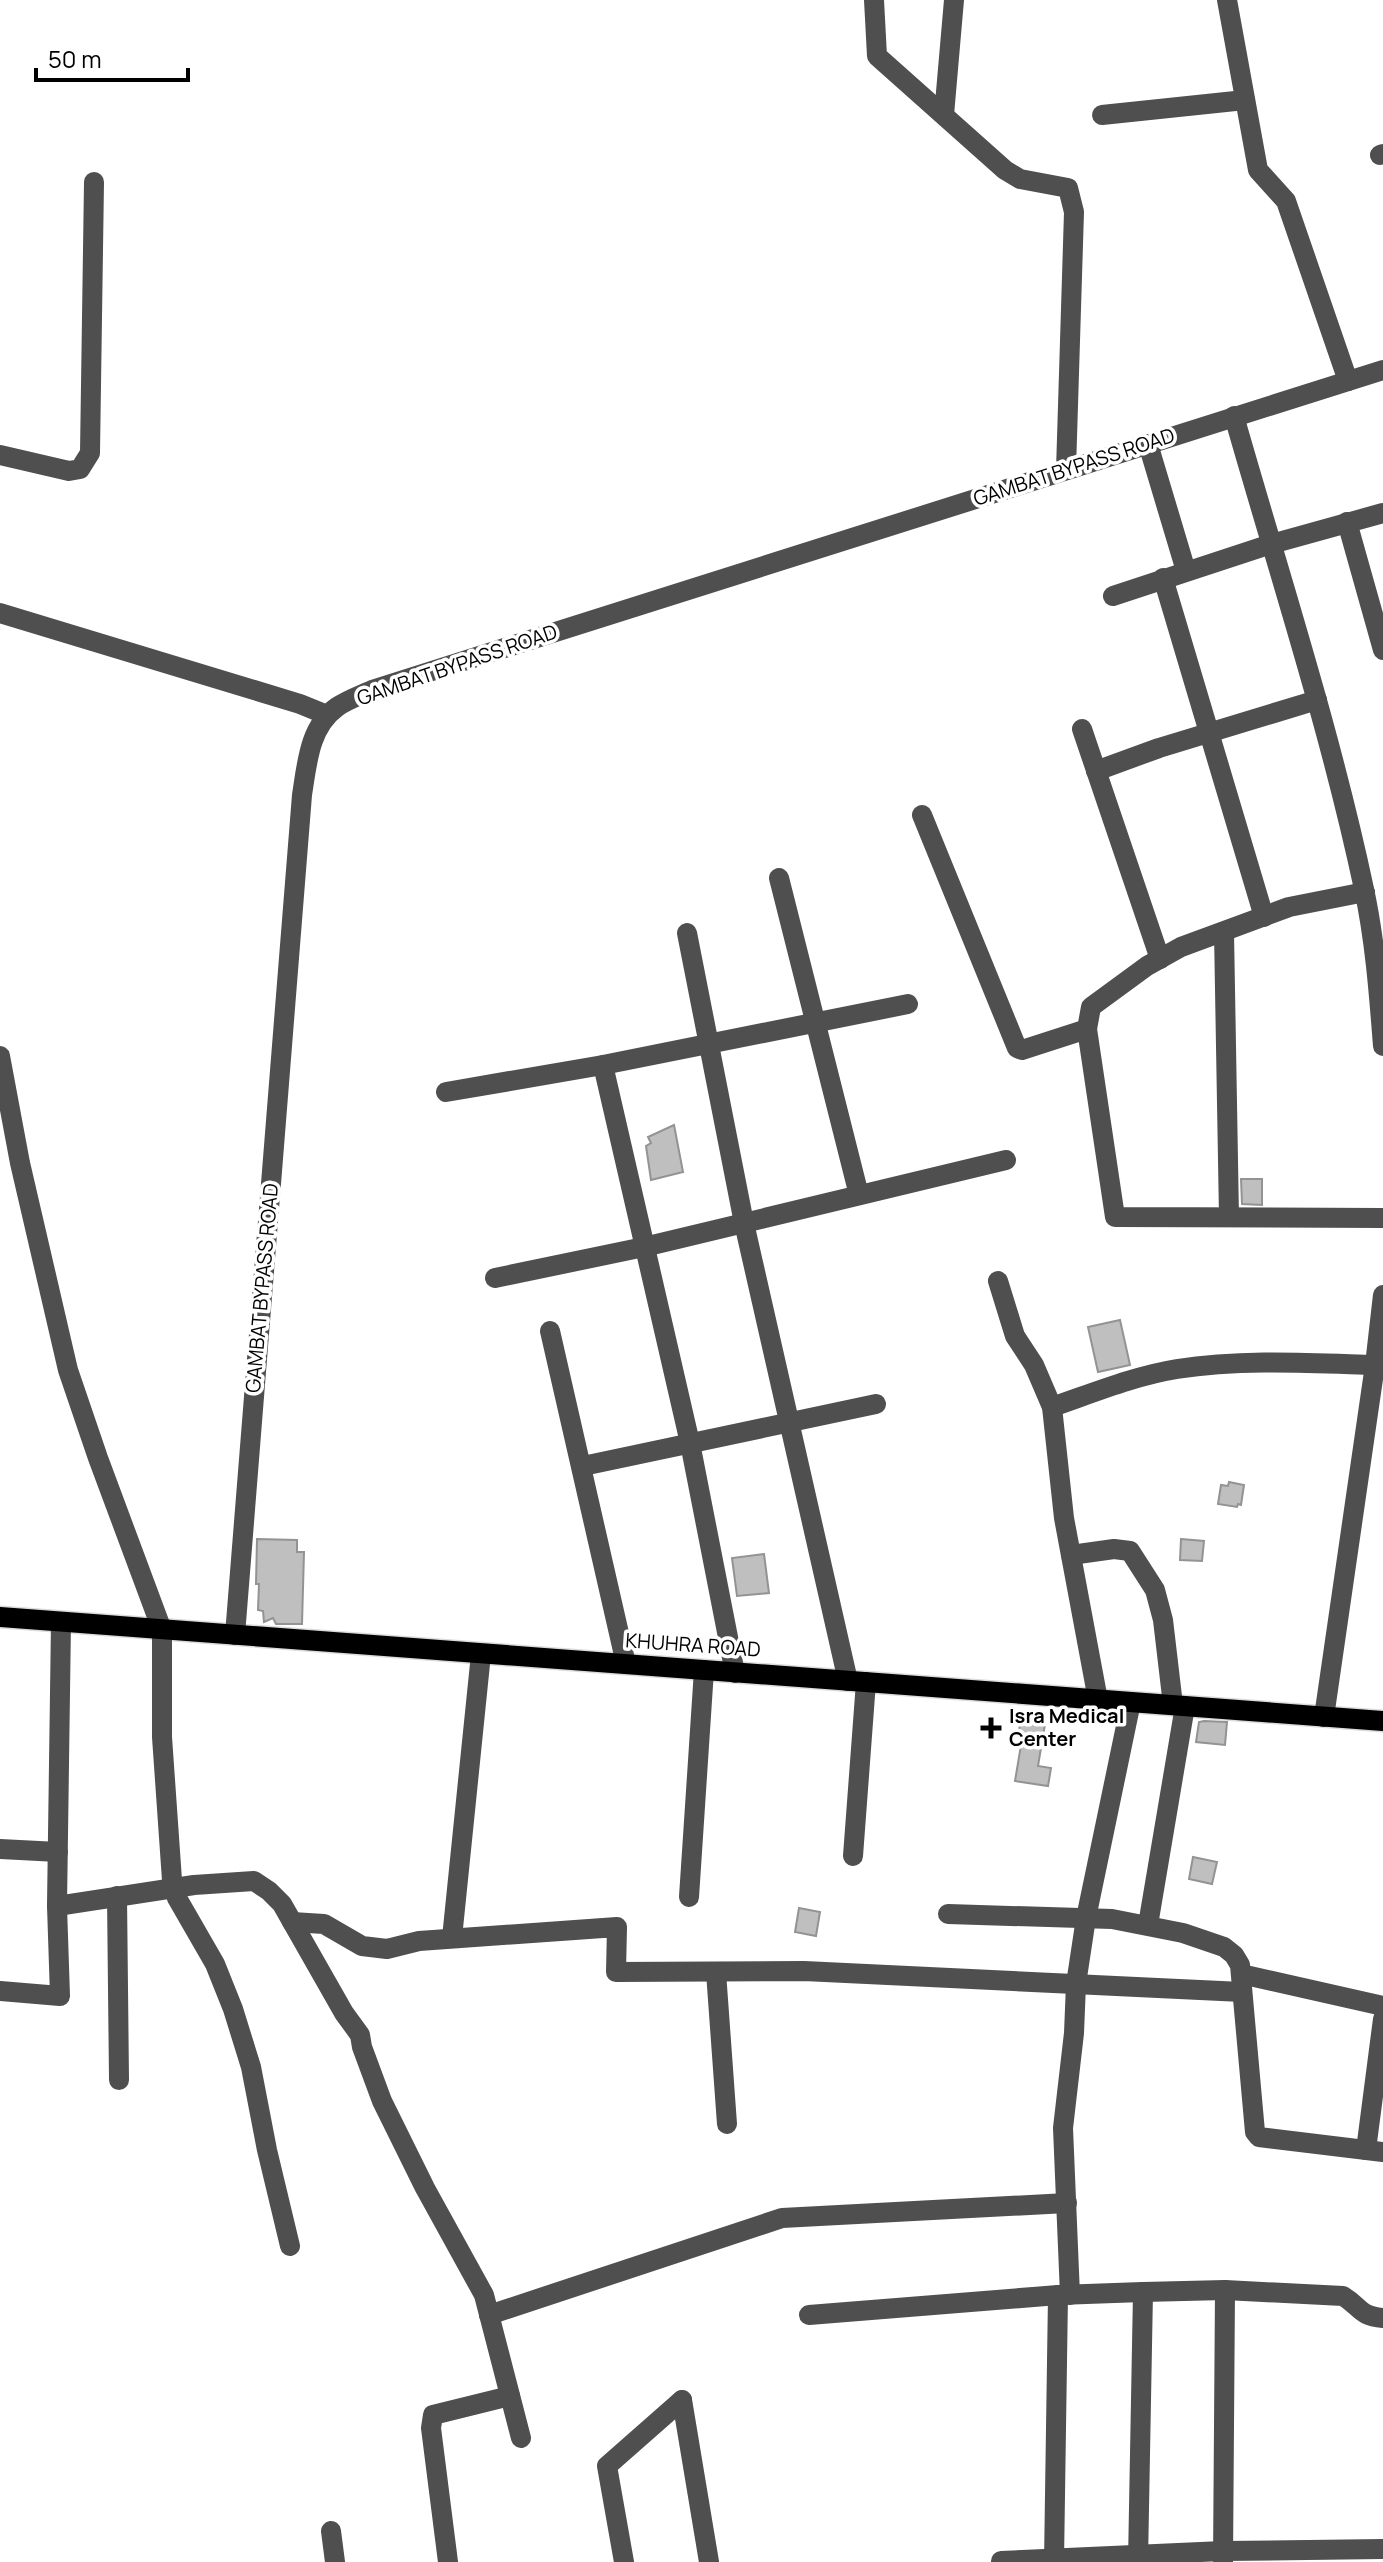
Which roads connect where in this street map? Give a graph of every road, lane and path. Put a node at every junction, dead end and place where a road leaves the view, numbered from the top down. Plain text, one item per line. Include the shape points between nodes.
1 (874, 0) edge
2 (954, 0) edge
3 (1227, 0) edge
4 (1245, 100) junction
5 (944, 115) junction
6 (1102, 115) dead end
7 (94, 182) dead end
8 (1383, 370) edge
9 (1348, 381) junction
10 (1234, 416) junction
11 (1148, 444) junction
12 (0, 455) edge
13 (1066, 470) junction
14 (1383, 513) edge
15 (1347, 522) junction
16 (1271, 544) junction
17 (1186, 571) junction
18 (1163, 578) junction
19 (1113, 596) dead end
20 (0, 613) edge
21 (1383, 650) edge
22 (1317, 700) junction
23 (327, 715) junction
24 (1082, 729) dead end
25 (1208, 733) junction
26 (1096, 771) junction
27 (922, 815) dead end
28 (779, 878) dead end
29 (1365, 892) junction
30 (1264, 917) junction
31 (1224, 932) junction
32 (687, 933) dead end
33 (1160, 959) junction
34 (1381, 1003) edge
35 (908, 1004) dead end
36 (815, 1023) junction
37 (1087, 1029) junction
38 (710, 1044) junction
39 (1383, 1046) edge
40 (0, 1056) edge
41 (603, 1065) junction
42 (446, 1092) dead end
43 (1006, 1160) dead end
44 (859, 1195) junction
45 (1229, 1217) junction
46 (1383, 1218) edge
47 (744, 1223) junction
48 (644, 1247) junction
49 (495, 1278) dead end
50 (998, 1281) dead end
51 (1383, 1295) edge
52 (550, 1331) dead end
53 (1375, 1365) junction
54 (876, 1404) dead end
55 (1052, 1407) junction
56 (791, 1422) junction
57 (690, 1443) junction
58 (583, 1466) junction
59 (1071, 1555) junction
60 (0, 1617) edge
61 (61, 1622) junction
62 (162, 1630) junction
63 (235, 1635) junction
64 (481, 1654) junction
65 (626, 1664) junction
66 (704, 1670) junction
67 (735, 1673) junction
68 (857, 1682) junction
69 (1098, 1700) junction
70 (1131, 1702) junction
71 (1179, 1706) junction
72 (1324, 1717) junction
73 (1383, 1721) edge
74 (0, 1849) edge
75 (58, 1852) junction
76 (853, 1856) dead end
77 (174, 1887) junction
78 (117, 1896) junction
79 (689, 1897) dead end
80 (57, 1906) junction
81 (948, 1914) dead end
82 (1086, 1918) junction
83 (292, 1922) junction
84 (1148, 1925) junction
85 (452, 1938) junction
86 (716, 1972) junction
87 (1242, 1983) junction
88 (1076, 1984) junction
89 (0, 1991) edge
90 (1383, 2006) edge
91 (1383, 2019) edge
92 (119, 2080) dead end
93 (727, 2124) dead end
94 (1375, 2151) edge
95 (1067, 2203) junction
96 (290, 2246) dead end
97 (1225, 2290) junction
98 (1143, 2292) junction
99 (1064, 2295) junction
100 (489, 2315) junction
101 (809, 2315) dead end
102 (1383, 2318) edge
103 (510, 2396) junction
104 (521, 2438) dead end
105 (331, 2531) dead end
106 (1383, 2549) edge
107 (1223, 2557) edge
108 (1139, 2559) edge
109 (1054, 2560) edge
110 (1001, 2561) edge
111 (335, 2562) edge
112 (448, 2562) edge
113 (624, 2562) edge
114 (709, 2562) edge

1 - 5 street via 877,56
2 - 5 street
3 - 4 street
4 - 6 street
4 - 9 street via 1258,170 1286,201
5 - 13 street via 1020,179 1068,188 1074,212
7 - 12 street via 90,453 80,469 69,471
8 - 9 street, GAMBAT BYPASS ROAD
9 - 10 street, GAMBAT BYPASS ROAD
10 - 11 street, GAMBAT BYPASS ROAD
10 - 16 street
11 - 13 street, GAMBAT BYPASS ROAD
11 - 17 street
13 - 23 street, GAMBAT BYPASS ROAD via 372,690
14 - 15 street
15 - 16 street
15 - 21 street
16 - 17 street
16 - 22 street
17 - 18 street
18 - 19 street
18 - 25 street
20 - 23 street
22 - 25 street
22 - 29 street
23 - 63 street, GAMBAT BYPASS ROAD via 311,747 302,795
24 - 26 street
25 - 26 street
25 - 30 street
26 - 33 street
27 - 37 street via 1017,1048 1031,1049
28 - 36 street
29 - 30 street
29 - 34 street
30 - 31 street
31 - 33 street
31 - 45 street
32 - 38 street
33 - 37 street via 1091,1007
34 - 39 street
35 - 36 street
36 - 38 street
36 - 44 street
37 - 45 street via 1115,1217
38 - 41 street
38 - 47 street
40 - 62 street via 68,1370
41 - 42 street
41 - 48 street
43 - 44 street
44 - 47 street
45 - 46 street
47 - 48 street
47 - 56 street
48 - 49 street
48 - 57 street
50 - 55 street via 1015,1336
51 - 53 street
52 - 58 street
53 - 55 street via 1247,1362 1178,1369
53 - 72 street
54 - 56 street
55 - 59 street
56 - 57 street
56 - 68 street
57 - 58 street
57 - 67 street
58 - 65 street
59 - 69 street
59 - 71 street via 1130,1551 1150,1579 1163,1620
60 - 61 main road, KHUHRA ROAD
61 - 62 main road, KHUHRA ROAD
61 - 75 street
62 - 63 main road, KHUHRA ROAD
62 - 77 street via 162,1737
63 - 64 main road, KHUHRA ROAD
64 - 65 main road, KHUHRA ROAD
64 - 85 street
65 - 66 main road, KHUHRA ROAD
66 - 67 main road, KHUHRA ROAD
66 - 79 street
67 - 68 main road, KHUHRA ROAD
68 - 69 main road, KHUHRA ROAD
68 - 76 street
69 - 70 main road, KHUHRA ROAD
70 - 71 main road, KHUHRA ROAD
70 - 82 street
71 - 72 main road, KHUHRA ROAD
71 - 84 street
72 - 73 main road, KHUHRA ROAD
74 - 75 street
75 - 80 street
77 - 78 street
77 - 83 street via 254,1881 282,1904
77 - 96 street via 233,2009
78 - 80 street
78 - 92 street
80 - 89 street via 60,1996
81 - 82 street
82 - 84 street
82 - 88 street
83 - 85 street via 324,1924 362,1946 387,1949
83 - 100 street via 360,2035 382,2101 484,2295
84 - 87 street via 1224,1947 1234,1955
85 - 86 street via 617,1927 616,1972
86 - 88 street
86 - 93 street
87 - 88 street
87 - 90 street
87 - 94 street via 1255,2132 1259,2137
88 - 95 street via 1063,2128
91 - 94 street
95 - 99 street
95 - 100 street via 782,2218
97 - 98 street
97 - 102 street via 1343,2296 1360,2312
97 - 107 street
98 - 99 street
98 - 108 street
99 - 101 street
99 - 109 street
100 - 103 street
103 - 104 street
103 - 112 street via 433,2415
105 - 111 street
106 - 107 street
107 - 108 street
108 - 109 street
109 - 110 street
113 - 114 street via 607,2466 682,2400

